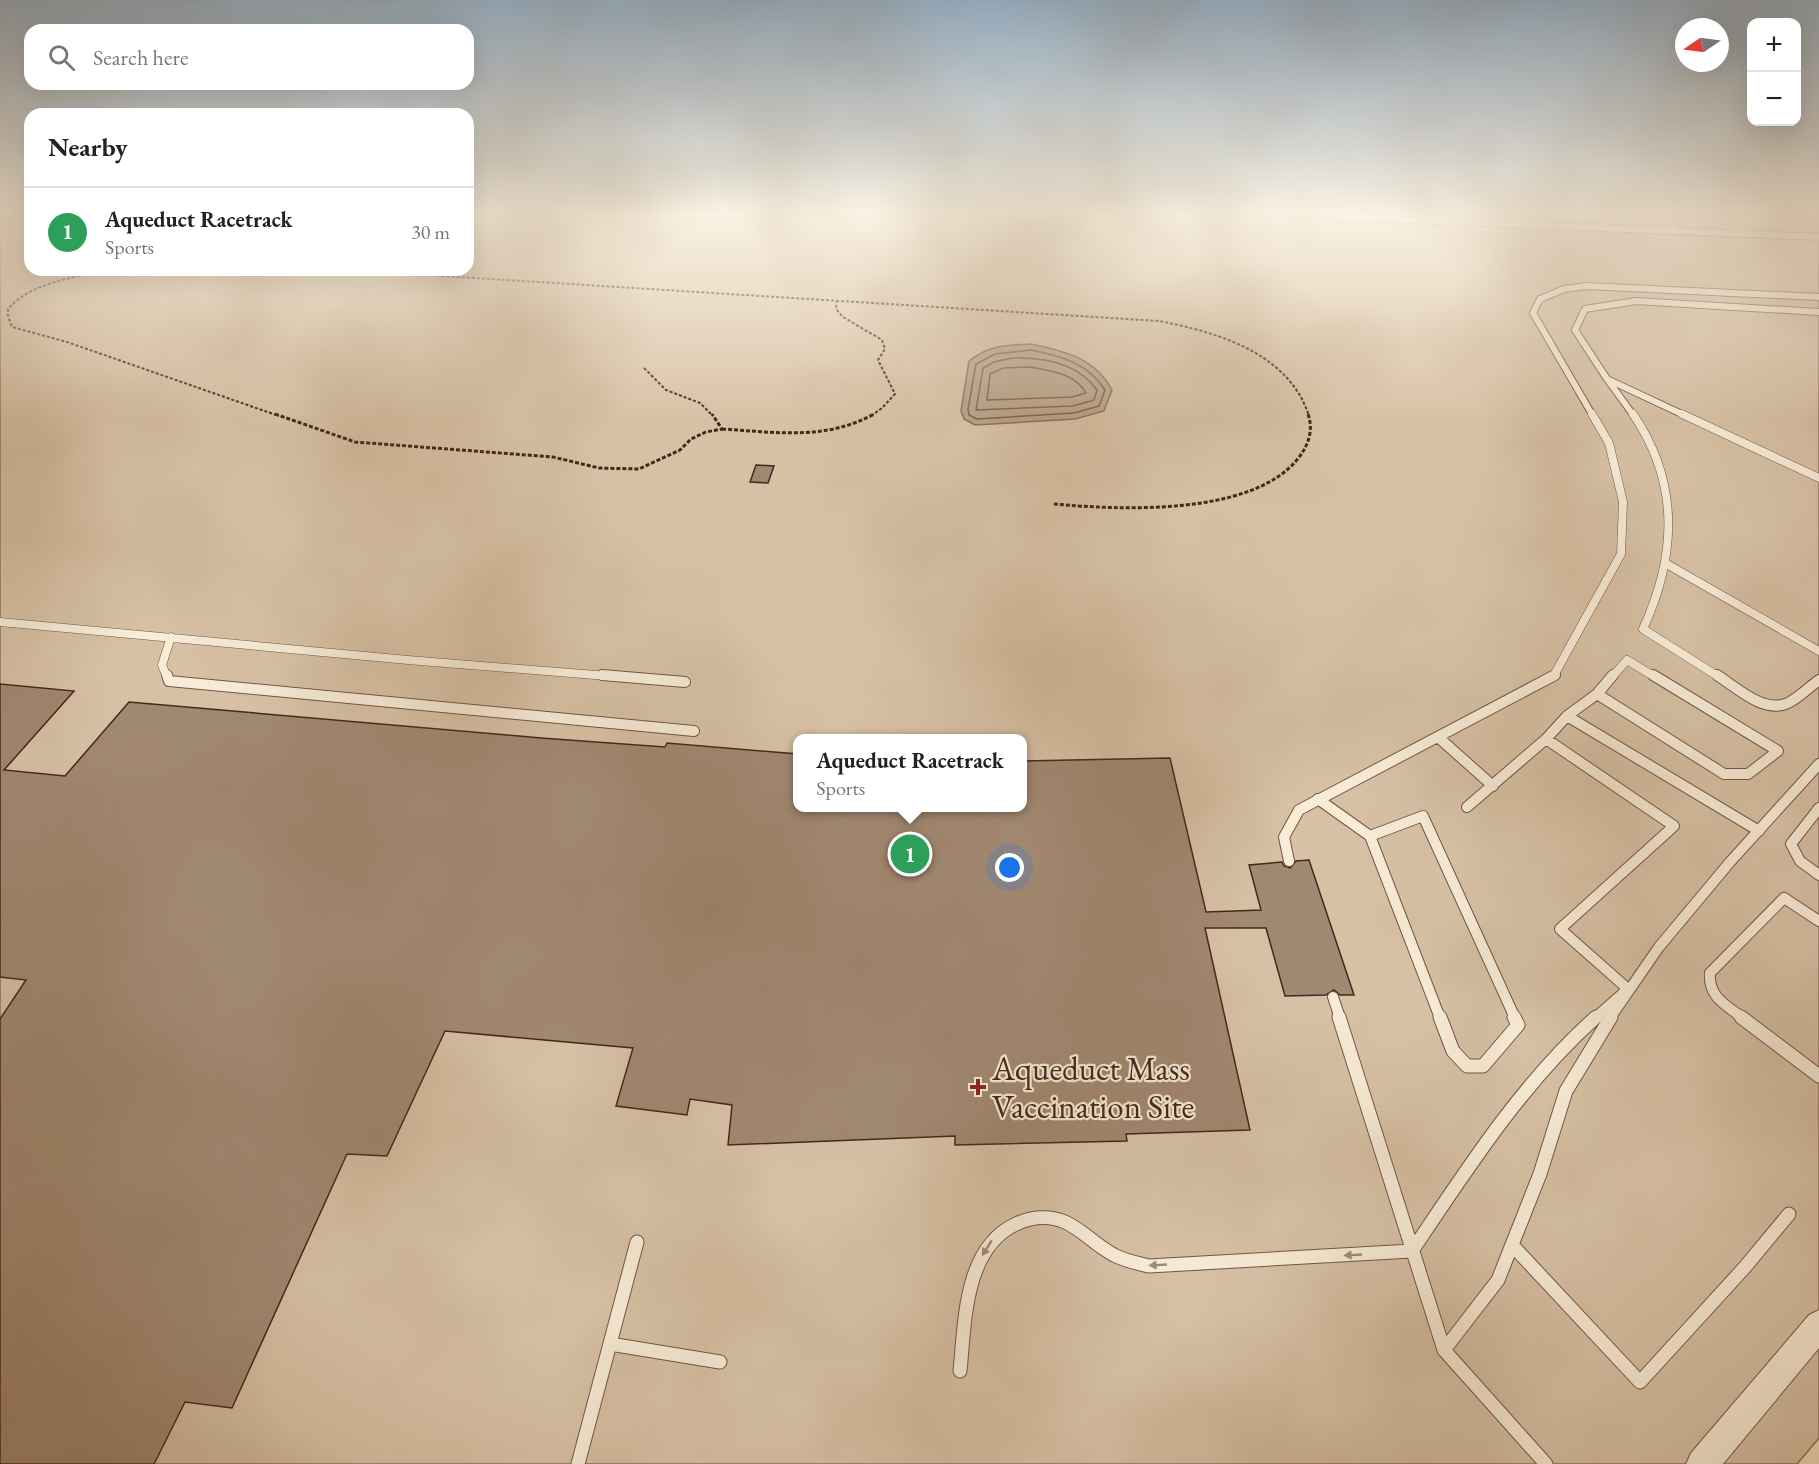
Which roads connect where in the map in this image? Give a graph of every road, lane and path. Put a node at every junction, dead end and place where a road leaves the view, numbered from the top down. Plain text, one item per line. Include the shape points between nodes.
1 (58, 283) edge
2 (565, 283) edge
3 (1819, 297) edge
4 (837, 300) junction
5 (1819, 312) edge
6 (644, 368) dead end
7 (1607, 379) junction
8 (722, 429) junction
9 (1819, 478) edge
10 (1054, 504) dead end
11 (1665, 563) junction
12 (0, 622) edge
13 (171, 637) junction
14 (1819, 651) edge
15 (1819, 680) edge
16 (685, 682) dead end
17 (1597, 694) junction
18 (1567, 716) junction
19 (693, 731) dead end
20 (1438, 737) junction
21 (1546, 739) junction
22 (1819, 764) edge
23 (1493, 786) junction
24 (1318, 799) junction
25 (1467, 807) dead end
26 (1819, 808) edge
27 (1759, 831) junction
28 (1370, 836) junction
29 (1289, 861) dead end
30 (1819, 875) edge
31 (1819, 921) edge
32 (1628, 989) junction
33 (1333, 997) dead end
34 (1819, 1076) edge
35 (1789, 1214) dead end
36 (637, 1242) dead end
37 (1512, 1245) junction
38 (1412, 1251) junction
39 (1819, 1325) edge
40 (610, 1344) junction
41 (1444, 1350) junction
42 (720, 1362) dead end
43 (960, 1371) dead end
44 (578, 1464) edge
45 (1546, 1464) edge
46 (1702, 1464) edge

1 - 8 path via 18,299 7,317 12,327 67,342 355,442 553,457 599,468 639,469 680,450 691,439
2 - 4 path
3 - 20 lane via 1587,286 1564,289 1540,299 1533,313 1609,443 1623,502 1621,554 1555,676
4 - 8 path via 836,309 843,317 882,340 885,350 878,360 895,394 889,404 851,424 824,432
4 - 10 path via 1137,319 1197,327 1279,367 1309,412 1312,432 1303,453 1286,471 1257,487 1224,498 1176,506 1091,508
5 - 7 lane via 1636,301 1585,309 1575,330
6 - 8 path via 666,390 700,404
7 - 9 lane
7 - 11 lane via 1657,456 1670,530
11 - 14 lane
11 - 15 lane via 1653,610 1643,629 1774,709
12 - 13 lane
13 - 16 lane
13 - 19 lane via 162,665 169,681
17 - 17 lane via 1627,660 1778,751 1748,775 1738,778 1724,774
17 - 18 lane
18 - 21 lane
18 - 27 lane
20 - 23 lane
20 - 24 lane
21 - 23 lane
21 - 32 lane via 1674,826 1560,929
22 - 27 lane
23 - 25 lane
24 - 28 lane
24 - 29 lane via 1299,810 1284,837
26 - 30 lane via 1791,844 1800,861
27 - 32 lane
28 - 28 lane via 1423,816 1518,1024 1483,1066 1467,1066 1453,1051
31 - 34 lane via 1784,898 1710,974 1709,985 1714,996
32 - 37 lane via 1566,1091
32 - 38 lane via 1569,1041 1481,1147
33 - 38 lane
35 - 37 lane via 1640,1382
36 - 40 lane
37 - 41 lane via 1498,1280
38 - 41 lane
38 -> 43 lane via 1149,1266 1119,1258 1060,1220 1025,1220 1009,1226 990,1242 978,1264 968,1302
39 - 46 street
40 - 42 lane
40 - 44 lane
41 - 45 lane

